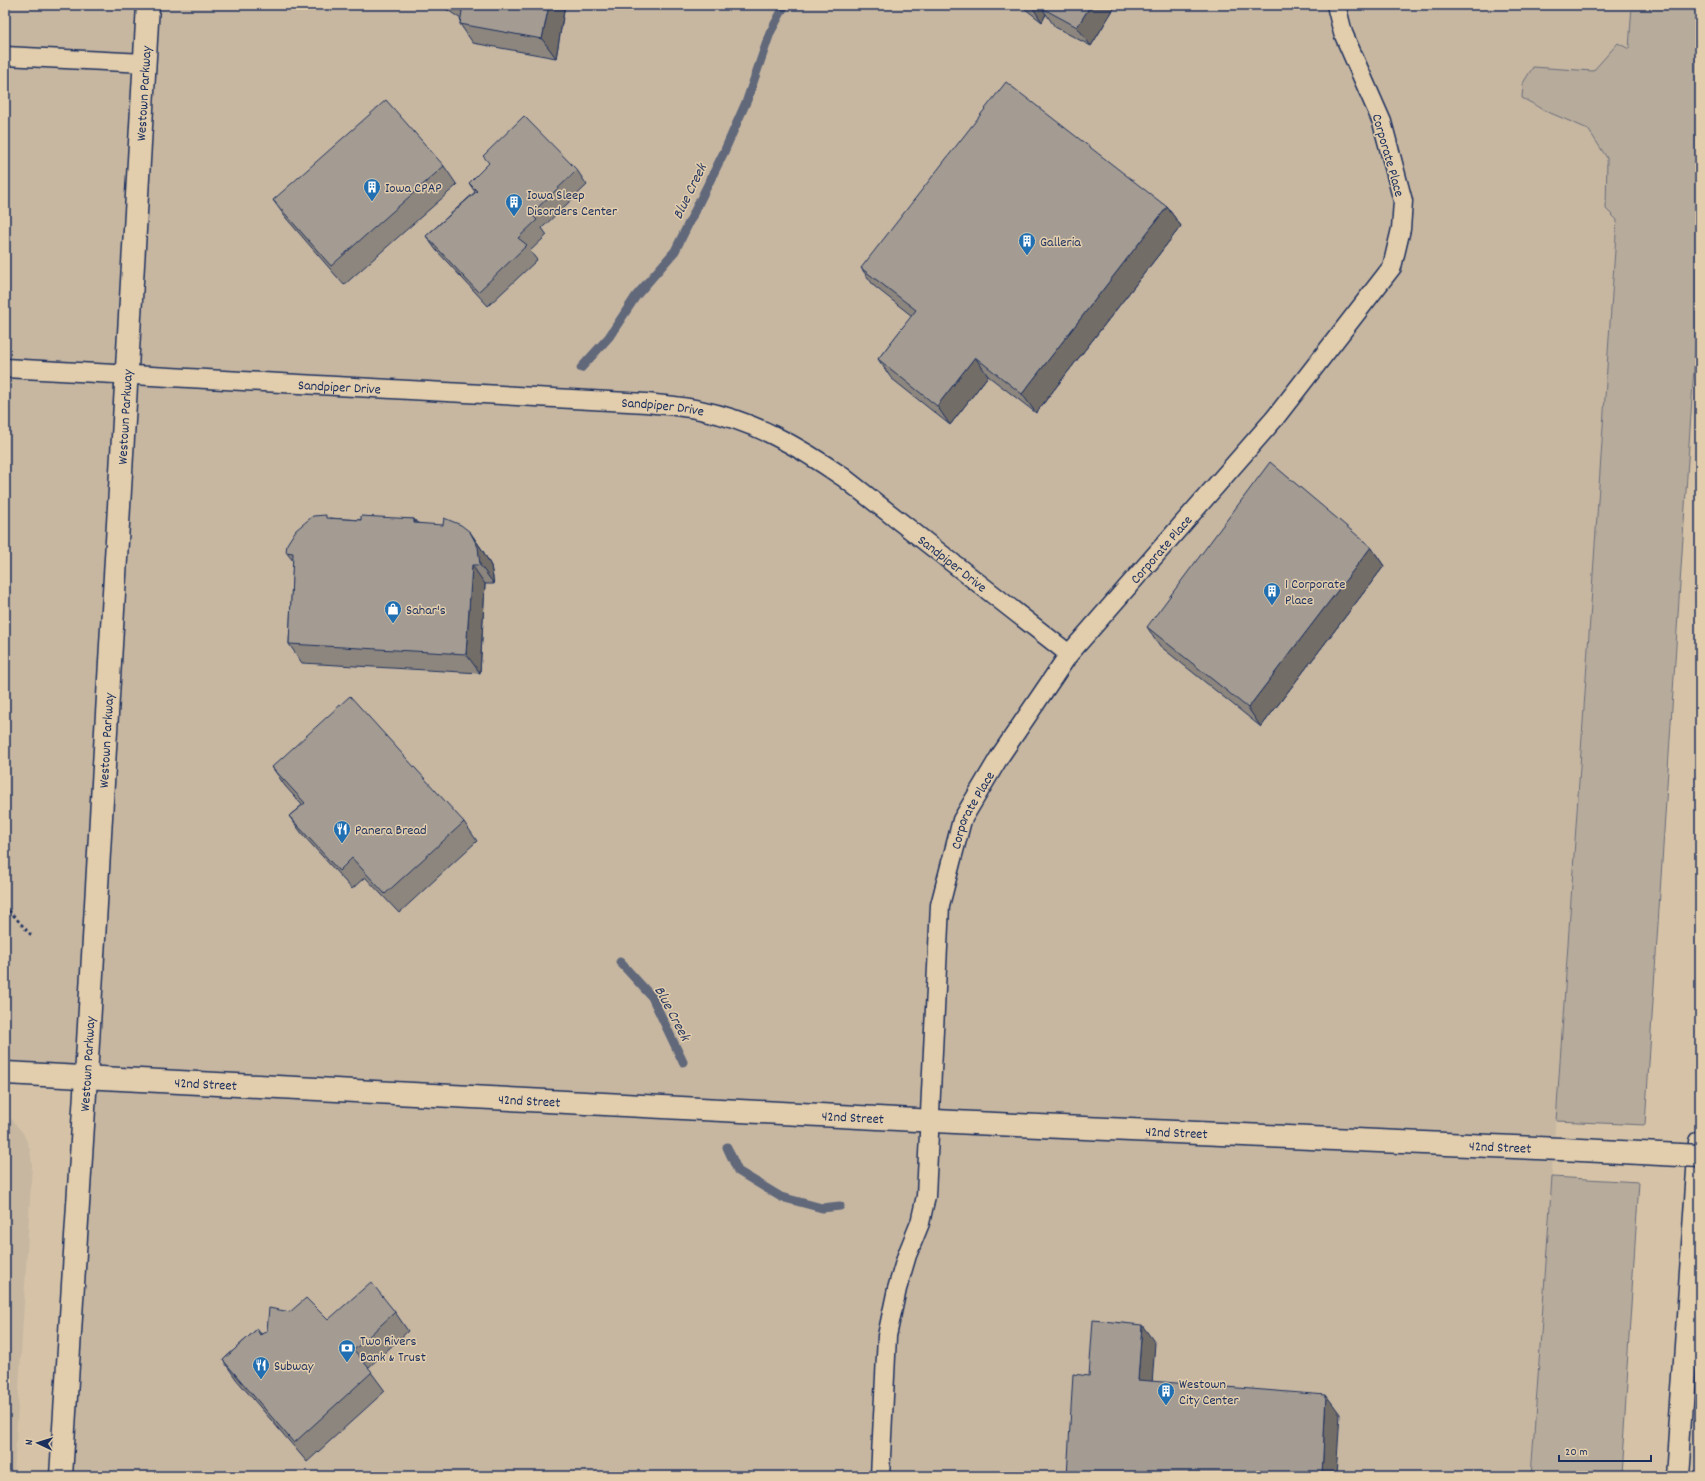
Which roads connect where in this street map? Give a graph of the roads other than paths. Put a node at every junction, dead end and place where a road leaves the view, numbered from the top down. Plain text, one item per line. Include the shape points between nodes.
1 (148, 5) edge
2 (1336, 5) edge
3 (5, 56) edge
4 (145, 62) junction
5 (5, 368) edge
6 (127, 375) junction
7 (1069, 654) junction
8 (5, 1073) edge
9 (86, 1077) junction
10 (929, 1120) junction
11 (1700, 1142) edge
12 (1700, 1156) edge
13 (61, 1476) edge
14 (880, 1476) edge
15 (1677, 1476) edge

1 - 4 main road, Westown Parkway
2 - 7 lane, Corporate Place via 1343,33 1382,122 1403,201 1401,229 1392,267 1275,418
3 - 4 lane
4 - 6 main road, Westown Parkway
5 - 6 lane, Sandpiper Drive
6 - 7 lane, Sandpiper Drive via 646,403 700,410 738,420 775,435 843,476
6 - 9 main road, Westown Parkway
7 - 10 lane, Corporate Place via 1000,756 962,820 940,905
8 - 9 main road, 42nd Street
9 - 10 main road, 42nd Street
9 - 13 main road, Westown Parkway
10 - 12 main road, 42nd Street, bridge
10 - 14 lane, Corporate Place via 926,1196 920,1223 897,1289 887,1336
11 - 15 main road

